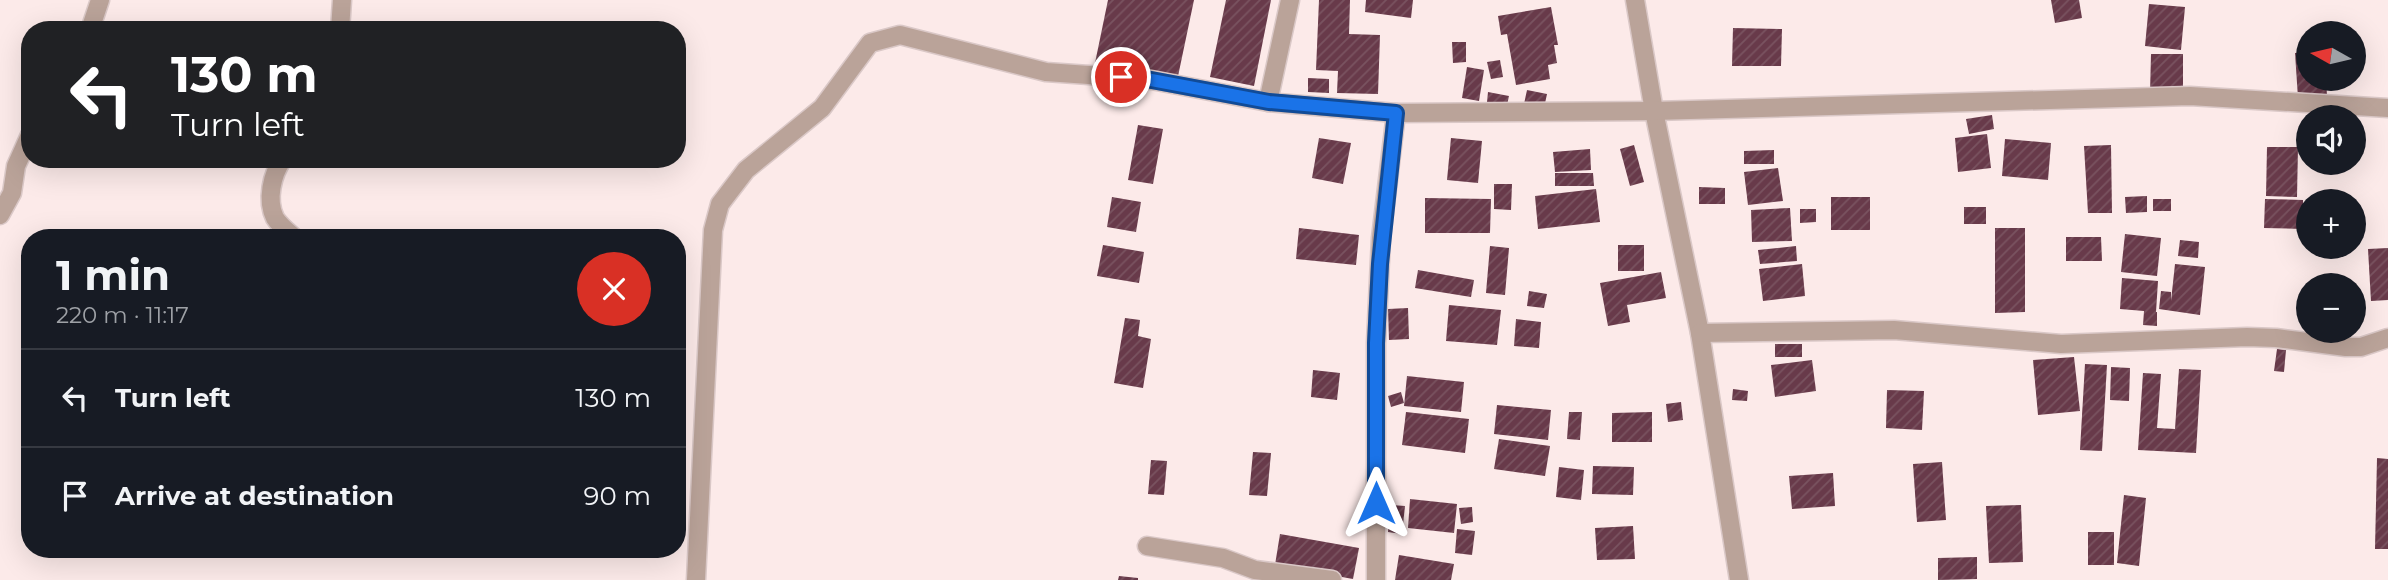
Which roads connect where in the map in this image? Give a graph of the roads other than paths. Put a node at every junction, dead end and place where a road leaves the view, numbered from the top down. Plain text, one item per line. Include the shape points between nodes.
1 (100, 0) edge
2 (342, 0) edge
3 (1290, 0) edge
4 (1635, 0) edge
5 (93, 21) edge
6 (341, 21) edge
7 (1269, 102) junction
8 (2388, 108) edge
9 (1654, 111) junction
10 (1396, 113) junction
11 (21, 155) edge
12 (276, 168) edge
13 (0, 215) edge
14 (286, 229) edge
15 (1700, 333) junction
16 (2388, 338) edge
17 (1147, 547) dead end
18 (696, 580) edge
19 (1332, 580) edge
20 (1376, 580) edge
21 (1739, 580) edge

1 - 5 street
2 - 6 street
3 - 7 street
4 - 9 street
7 - 10 street
7 - 18 street via 1146,79 1046,72 900,35 870,43 822,108 746,170 720,204 713,230
8 - 9 street via 2190,96
9 - 10 street
9 - 15 street
10 - 20 street via 1381,238 1377,330
11 - 13 street via 12,193
12 - 14 street via 271,205
15 - 16 street via 1894,330 2061,344 2257,337 2346,347
15 - 21 street
17 - 19 street via 1223,558 1255,570

